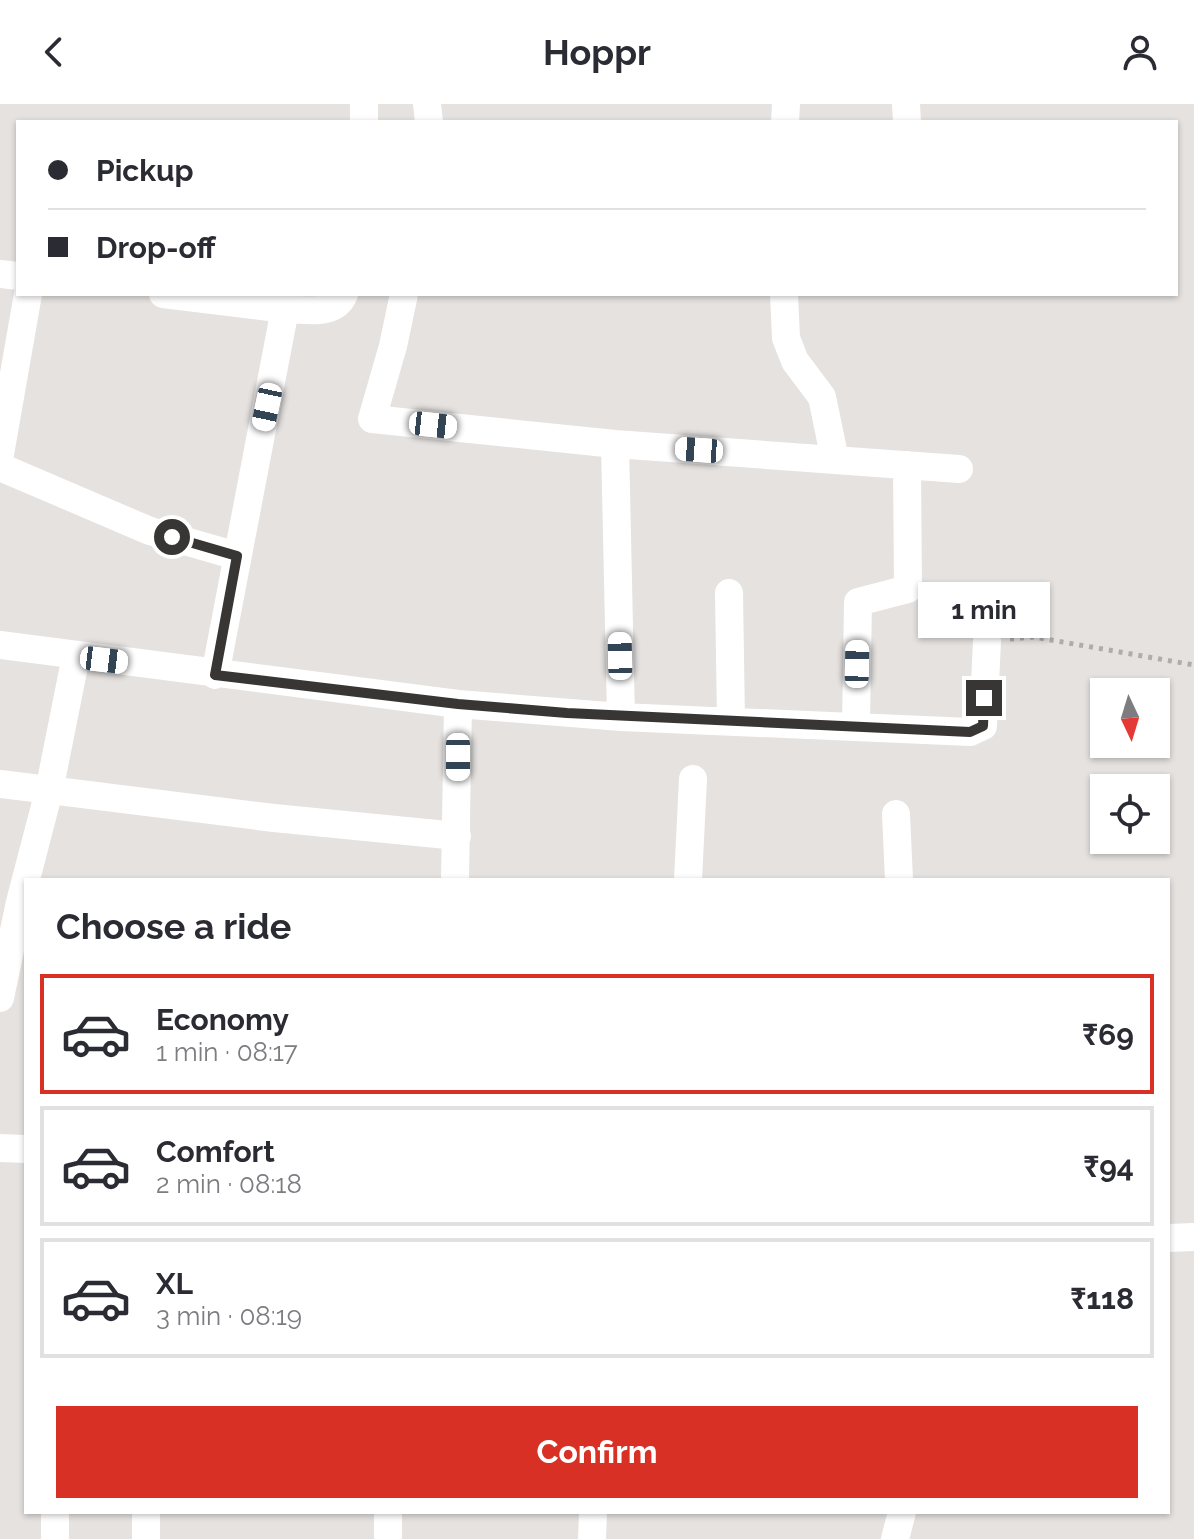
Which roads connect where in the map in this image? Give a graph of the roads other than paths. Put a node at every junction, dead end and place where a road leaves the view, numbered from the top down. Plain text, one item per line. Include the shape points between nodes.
1 (28, 296) edge
2 (179, 296) edge
3 (343, 296) edge
4 (404, 296) edge
5 (784, 296) edge
6 (285, 309) junction
7 (615, 444) junction
8 (0, 454) edge
9 (835, 460) junction
10 (907, 465) junction
11 (0, 467) edge
12 (959, 469) dead end
13 (237, 556) junction
14 (729, 593) dead end
15 (987, 641) road end
16 (0, 645) edge
17 (76, 656) junction
18 (215, 675) junction
19 (458, 704) junction
20 (621, 717) junction
21 (731, 721) junction
22 (856, 726) junction
23 (693, 779) dead end
24 (0, 784) edge
25 (49, 791) junction
26 (896, 814) dead end
27 (457, 836) junction
28 (455, 878) edge
29 (688, 878) edge
30 (899, 878) edge
31 (15, 901) edge
32 (0, 998) edge
33 (0, 1148) edge
34 (24, 1149) edge
35 (1194, 1237) edge
36 (1170, 1238) edge
37 (55, 1514) edge
38 (146, 1514) edge
39 (388, 1514) edge
40 (593, 1514) edge
41 (901, 1514) edge
42 (55, 1539) edge
43 (146, 1539) edge
44 (388, 1539) edge
45 (592, 1539) edge
46 (895, 1539) edge

1 - 8 street
2 - 6 street
3 - 6 street via 329,310
4 - 7 street via 372,419
5 - 9 street via 786,338 795,361 822,397
6 - 13 street
7 - 9 street
7 - 20 street
9 - 10 street
10 - 12 street
10 - 22 street via 908,589 858,602
11 - 13 street via 150,531
13 - 18 street
14 - 21 street
15 - 22 street via 983,726 970,732
16 - 17 street
17 - 18 street
17 - 25 street
18 - 19 street
19 - 20 street
19 - 27 street
20 - 21 street
21 - 22 street
23 - 29 street
24 - 25 street
25 - 27 street
25 - 31 street
26 - 30 street
27 - 28 street
31 - 32 street
33 - 34 street
35 - 36 street
37 - 42 street
38 - 43 street
39 - 44 street
40 - 45 street
41 - 46 street

